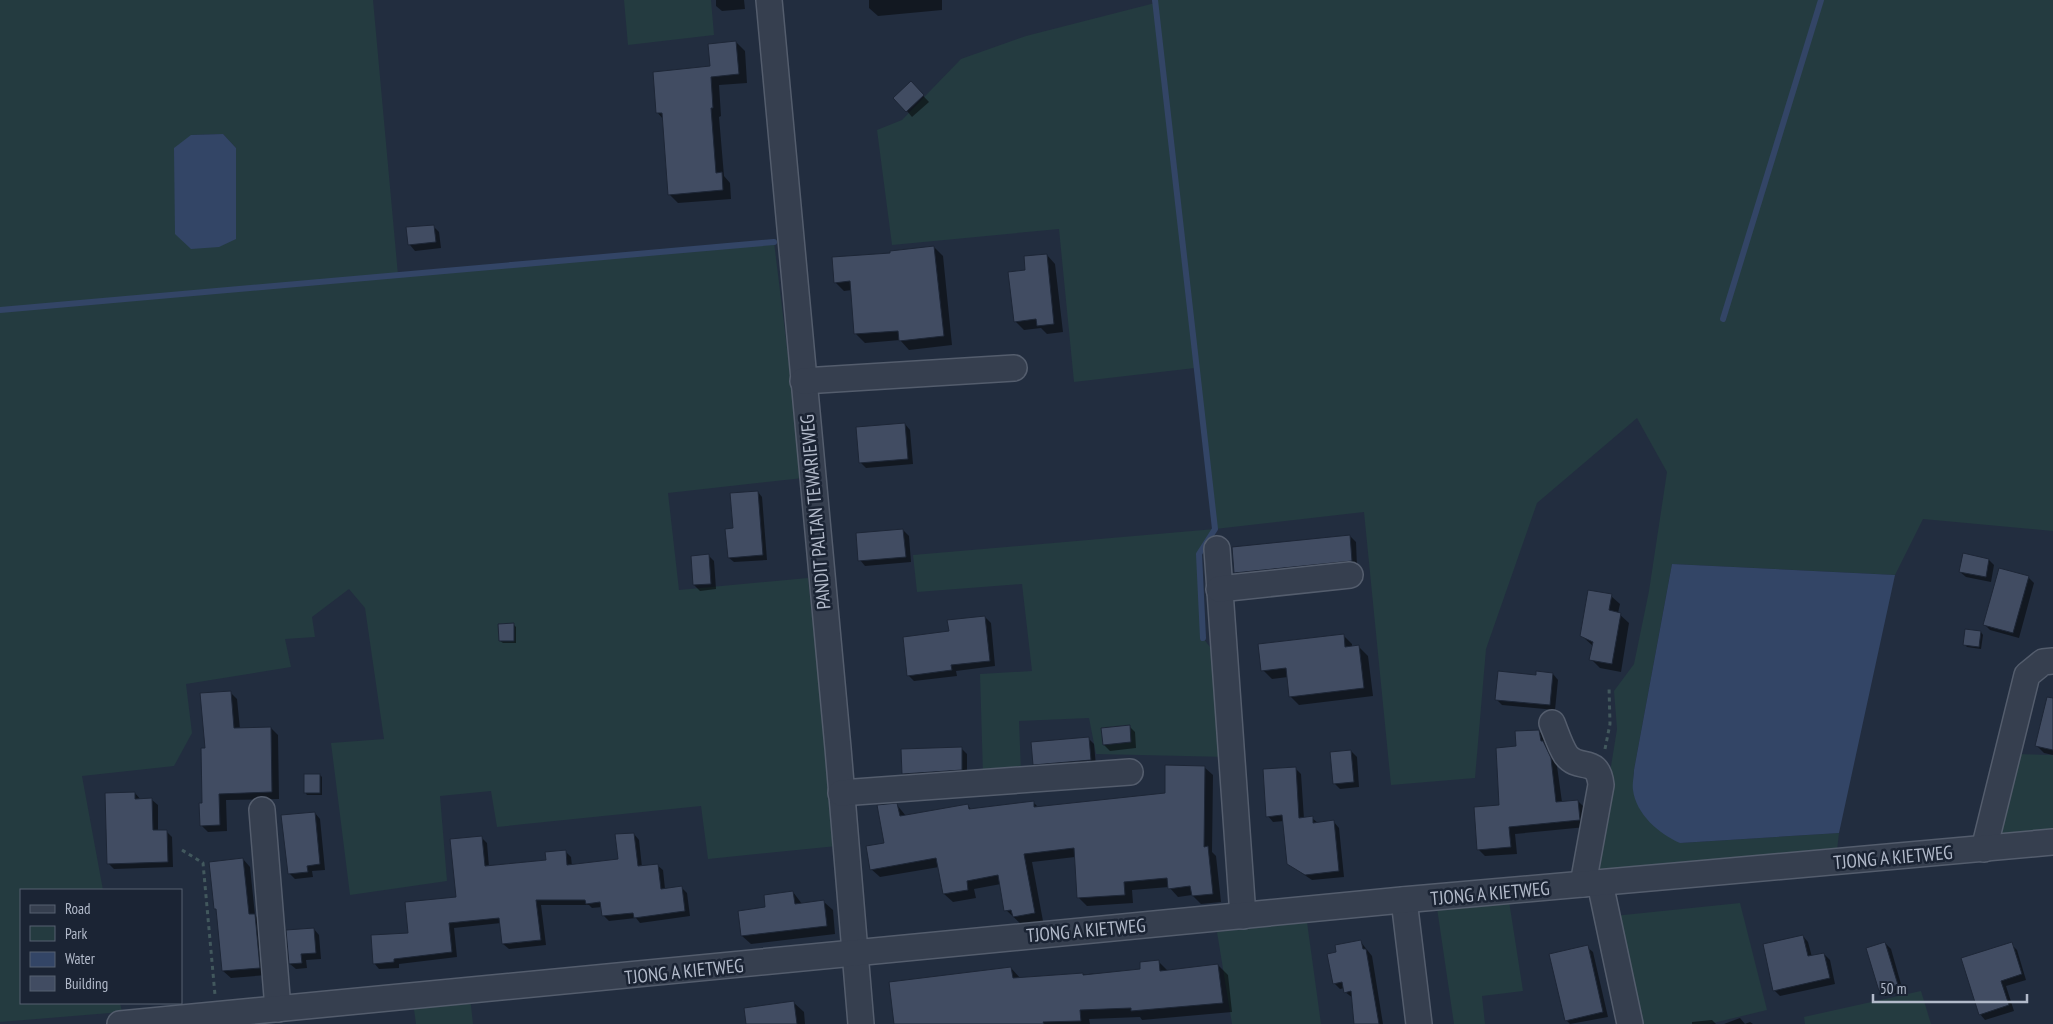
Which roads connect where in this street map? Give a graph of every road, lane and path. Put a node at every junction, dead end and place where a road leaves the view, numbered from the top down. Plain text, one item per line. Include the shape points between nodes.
1 (769, 0) edge
2 (1014, 368) dead end
3 (803, 381) junction
4 (1217, 548) dead end
5 (1350, 575) dead end
6 (1219, 589) junction
7 (2053, 661) edge
8 (1609, 687) dead end
9 (1552, 723) dead end
10 (1130, 772) dead end
11 (1600, 774) junction
12 (841, 793) junction
13 (262, 810) dead end
14 (2053, 842) edge
15 (1984, 849) junction
16 (182, 850) dead end
17 (1591, 884) junction
18 (1404, 900) junction
19 (1243, 916) junction
20 (855, 952) junction
21 (278, 1010) junction
22 (348, 1014) edge
23 (217, 1015) junction
24 (120, 1024) edge
25 (861, 1024) edge
26 (1419, 1024) edge
27 (1630, 1024) edge

1 - 3 street, PANDIT PALTAN TEWARIEWEG
2 - 3 street
3 - 12 street, PANDIT PALTAN TEWARIEWEG
4 - 6 street
5 - 6 street
6 - 19 street
7 - 15 street via 2043,662 2026,675
8 - 11 path via 1610,724
9 - 11 street via 1566,755 1575,762 1595,768
10 - 12 street
11 - 17 street
12 - 20 street, PANDIT PALTAN TEWARIEWEG
13 - 21 street
14 - 15 street, TJONG A KIETWEG
15 - 17 street, TJONG A KIETWEG
16 - 23 path via 203,862
17 - 18 street, TJONG A KIETWEG
17 - 27 street
18 - 19 street, TJONG A KIETWEG
18 - 26 street
19 - 20 street, TJONG A KIETWEG
20 - 22 street, TJONG A KIETWEG
20 - 25 street, PANDIT PALTAN TEWARIEWEG
21 - 22 street, TJONG A KIETWEG
21 - 23 street, TJONG A KIETWEG
23 - 24 street, TJONG A KIETWEG

